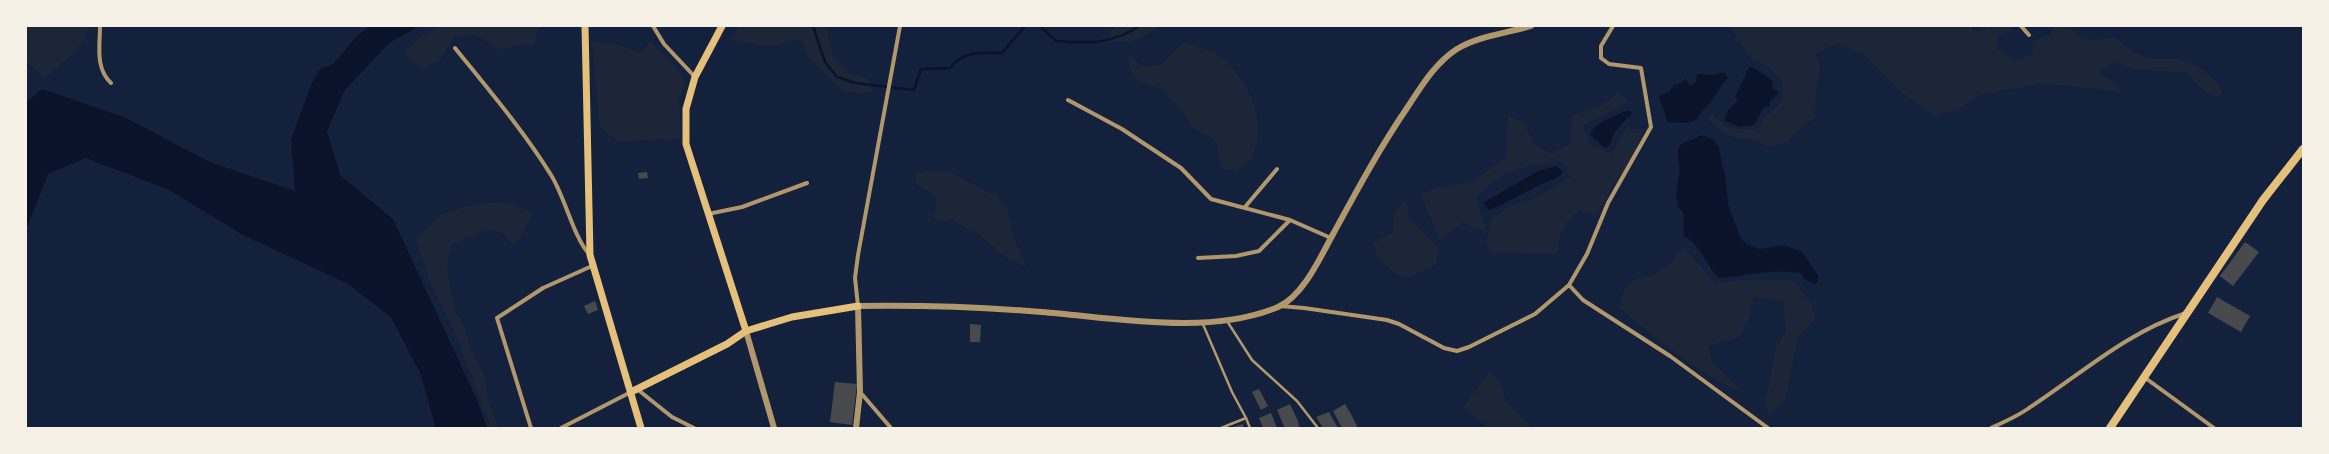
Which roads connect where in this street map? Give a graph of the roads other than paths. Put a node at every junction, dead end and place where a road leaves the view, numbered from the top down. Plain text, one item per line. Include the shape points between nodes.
1 (100, 26) edge
2 (580, 26) edge
3 (585, 26) edge
4 (652, 26) edge
5 (722, 26) edge
6 (900, 26) edge
7 (1531, 26) edge
8 (1613, 26) edge
9 (2021, 26) edge
10 (2029, 35) dead end
11 (584, 38) junction
12 (455, 48) dead end
13 (695, 77) junction
14 (111, 83) dead end
15 (1068, 100) dead end
16 (2303, 149) edge
17 (1277, 169) dead end
18 (807, 183) dead end
19 (1245, 207) junction
20 (707, 214) junction
21 (1290, 220) junction
22 (1331, 238) junction
23 (590, 255) junction
24 (1198, 258) dead end
25 (592, 266) junction
26 (1569, 285) junction
27 (858, 306) junction
28 (1279, 306) junction
29 (2187, 313) junction
30 (1227, 321) junction
31 (1202, 322) junction
32 (746, 331) junction
33 (2144, 377) junction
34 (634, 391) junction
35 (860, 392) junction
36 (1246, 418) junction
37 (532, 428) edge
38 (561, 428) edge
39 (641, 428) edge
40 (694, 428) edge
41 (774, 428) edge
42 (856, 428) edge
43 (891, 428) edge
44 (1221, 428) edge
45 (1250, 428) edge
46 (1318, 428) edge
47 (1768, 428) edge
48 (1991, 428) edge
49 (2110, 428) edge
50 (2214, 428) edge

1 - 14 street via 98,51 102,70
2 - 11 main road
3 - 11 main road
4 - 13 street via 664,44
5 - 13 main road
6 - 27 street via 859,248 855,278
7 - 22 street via 1458,48 1440,63 1422,85 1385,141
8 - 26 street via 1601,46 1601,58 1609,64 1641,68 1652,127 1608,204 1587,254
9 - 10 street
11 - 23 main road
12 - 23 street via 548,170 581,243
13 - 20 main road via 686,109 686,144
15 - 19 street via 1122,129 1181,168 1211,199
16 - 29 highway via 2263,200
17 - 19 street
18 - 20 street via 742,207
19 - 21 street
20 - 32 main road
21 - 22 street
21 - 24 street via 1259,251 1236,256
22 - 28 street via 1302,287 1290,300
23 - 25 main road
25 - 34 main road
25 - 37 street via 543,288 497,318
26 - 28 street via 1535,314 1457,351 1444,348 1399,324 1386,320
26 - 47 street via 1583,300 1670,356
27 - 31 street via 956,306 1118,319
27 - 32 main road via 792,317
27 - 35 street
28 - 30 street
29 - 33 highway
29 - 48 street via 2160,321 2091,363 2028,409
30 - 31 street
30 - 46 lane via 1252,360 1297,401
31 - 36 lane
32 - 34 main road via 727,344 665,373
32 - 41 street
33 - 49 highway
33 - 50 street
34 - 38 street
34 - 39 main road
34 - 40 street
35 - 42 street
35 - 43 street
36 - 44 lane
36 - 45 lane

